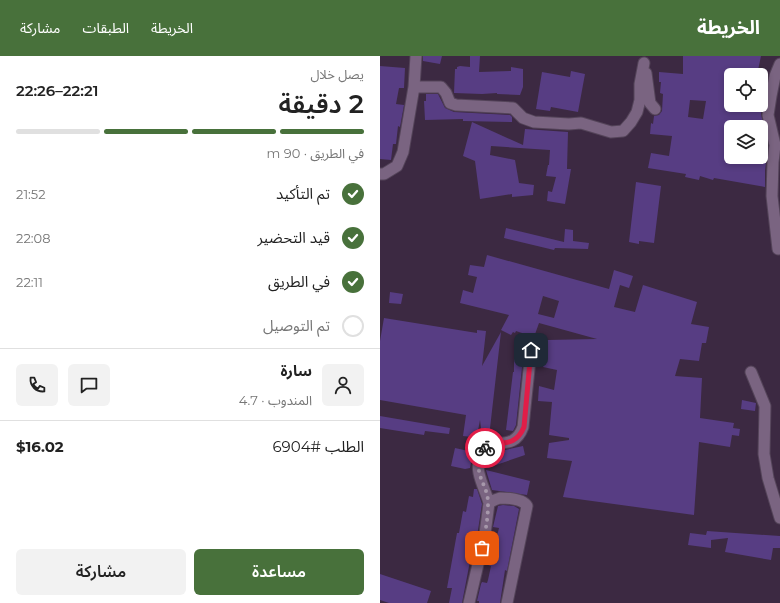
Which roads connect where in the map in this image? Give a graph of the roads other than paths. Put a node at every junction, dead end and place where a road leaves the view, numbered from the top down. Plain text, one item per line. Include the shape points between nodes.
1 (416, 56) edge
2 (644, 60) edge
3 (780, 64) edge
4 (414, 87) junction
5 (655, 108) dead end
6 (380, 174) edge
7 (778, 249) dead end
8 (531, 350) dead end
9 (751, 372) dead end
10 (489, 503) junction
11 (780, 518) edge
12 (470, 603) edge
13 (507, 603) edge

1 - 4 street
2 - 4 street via 640,100 631,122 623,131 612,132 581,123 534,122 523,118 513,108 456,105 450,103 441,88
2 - 5 street via 650,103
3 - 7 street via 770,96 768,115 775,145 772,196
4 - 6 street via 403,152 397,166
8 - 10 street via 524,427 514,441 487,445 480,457 479,475
9 - 11 street via 765,406 764,454
10 - 12 street
10 - 13 street via 501,498 522,501 527,506

